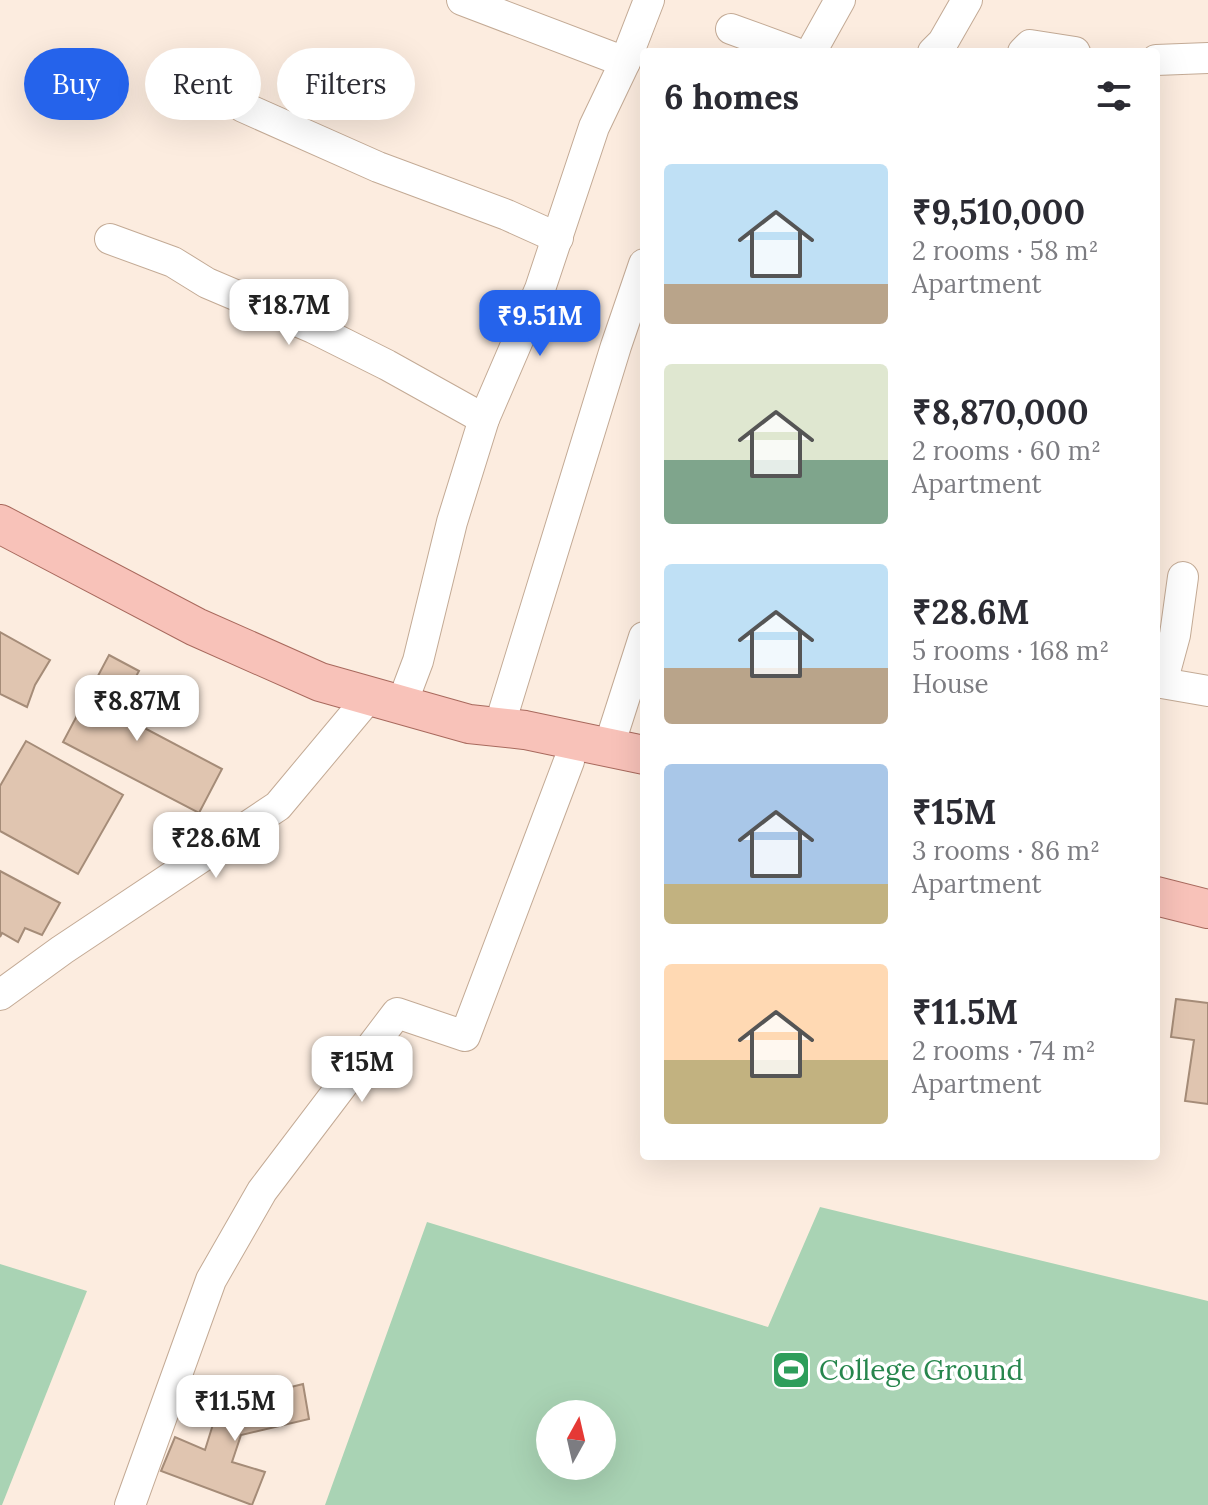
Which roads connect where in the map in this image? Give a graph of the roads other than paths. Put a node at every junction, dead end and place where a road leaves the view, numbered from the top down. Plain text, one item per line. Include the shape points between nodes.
1 (462, 0) edge
2 (649, 0) edge
3 (840, 0) edge
4 (955, 4) edge
5 (731, 29) dead end
6 (783, 48) edge
7 (813, 48) edge
8 (937, 48) edge
9 (1027, 48) edge
10 (1049, 48) edge
11 (1208, 58) edge
12 (1160, 60) edge
13 (625, 62) junction
14 (261, 115) edge
15 (558, 238) junction
16 (110, 239) dead end
17 (640, 276) edge
18 (484, 419) junction
19 (0, 524) edge
20 (1183, 577) dead end
21 (640, 662) edge
22 (1160, 680) edge
23 (1160, 683) edge
24 (1208, 691) edge
25 (385, 702) junction
26 (484, 726) junction
27 (626, 750) edge
28 (569, 761) junction
29 (640, 779) edge
30 (1160, 897) edge
31 (1208, 909) edge
32 (0, 995) edge
33 (130, 1505) edge

1 - 13 street
2 - 13 street
3 - 7 street
4 - 8 street
5 - 6 street
9 - 10 street
11 - 12 street
13 - 15 street via 594,127
14 - 15 street
15 - 18 street
16 - 18 street via 173,262 207,283 313,328
17 - 26 street
18 - 25 street via 418,661
19 - 25 main road via 196,627 320,682
20 - 22 street via 1175,635
21 - 27 street
23 - 24 street
25 - 26 main road
25 - 32 street via 278,806
26 - 27 main road
26 - 28 main road via 520,748
28 - 29 main road
28 - 33 street via 465,1036 397,1013 262,1191 211,1280
30 - 31 main road

